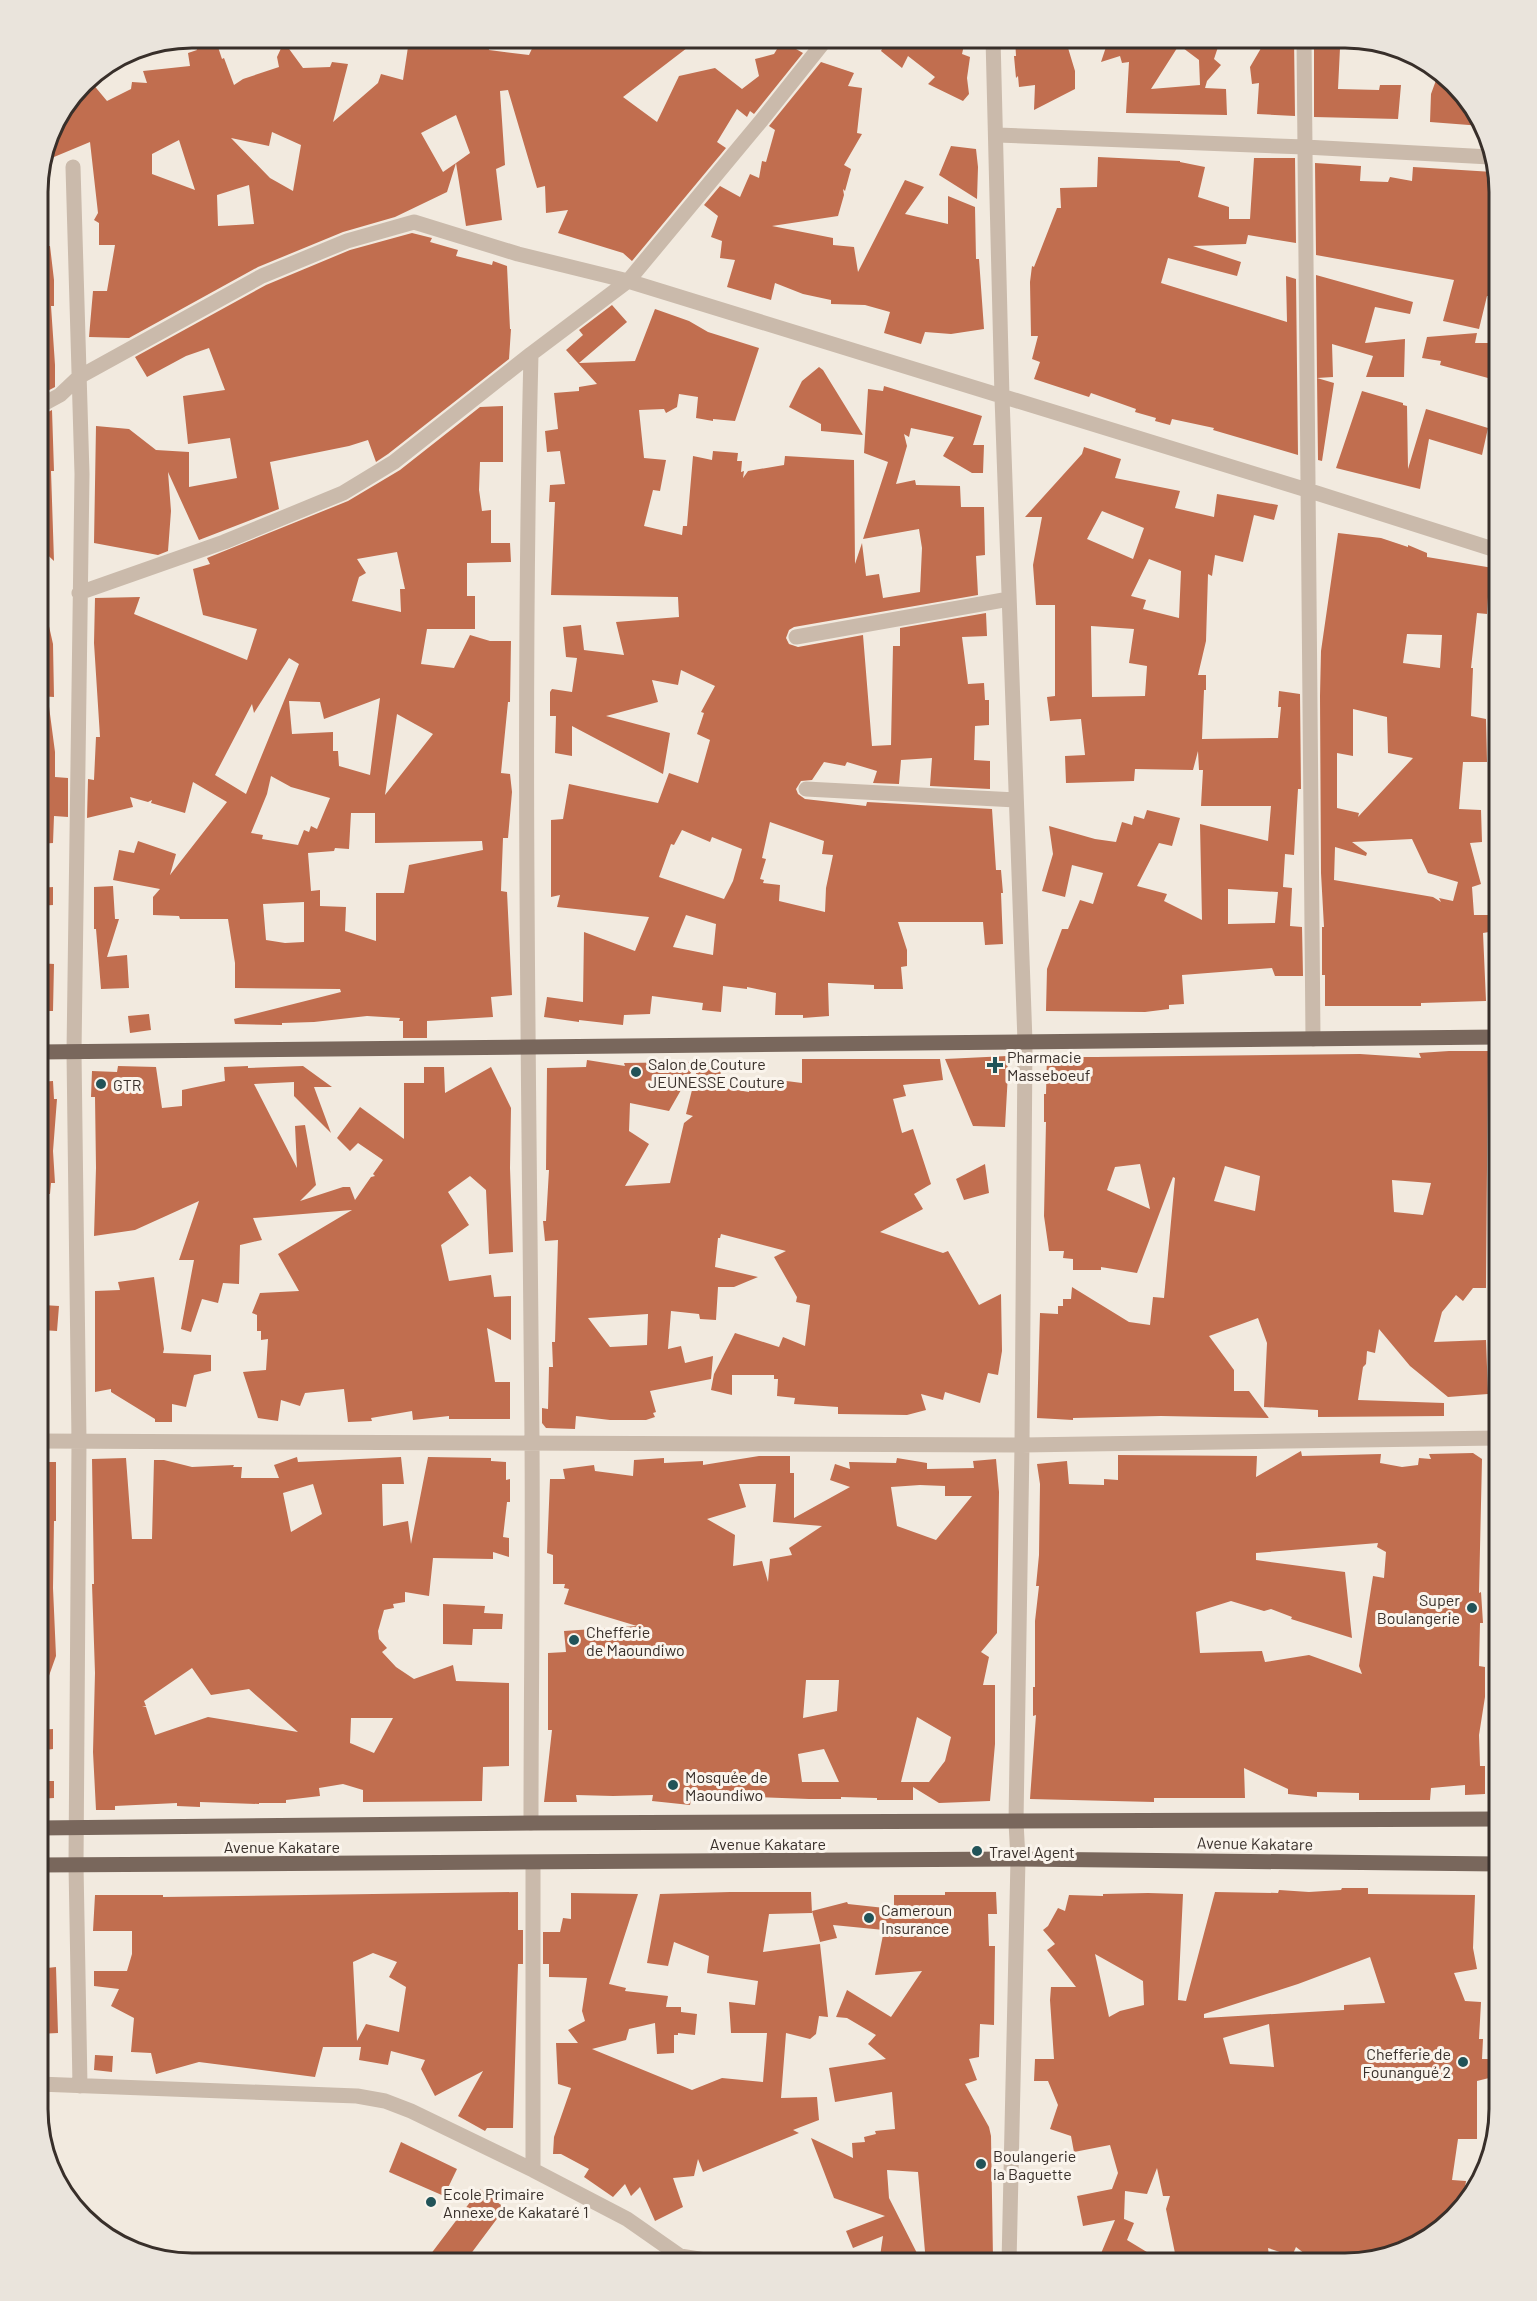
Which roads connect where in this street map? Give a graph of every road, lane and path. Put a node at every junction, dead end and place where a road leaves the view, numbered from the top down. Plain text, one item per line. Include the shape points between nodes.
1 (819, 48) edge
2 (993, 48) edge
3 (1304, 48) edge
4 (997, 135) junction
5 (1305, 147) junction
6 (1484, 157) edge
7 (73, 167) dead end
8 (628, 280) junction
9 (531, 354) junction
10 (79, 376) junction
11 (1002, 397) junction
12 (48, 402) edge
13 (1307, 490) junction
14 (1489, 548) edge
15 (79, 593) junction
16 (1009, 599) junction
17 (796, 637) dead end
18 (807, 789) dead end
19 (1016, 800) junction
20 (1489, 1037) edge
21 (1313, 1039) junction
22 (1025, 1042) junction
23 (527, 1048) junction
24 (48, 1052) edge
25 (74, 1052) junction
26 (1489, 1438) edge
27 (48, 1441) edge
28 (79, 1441) junction
29 (532, 1444) junction
30 (1022, 1445) junction
31 (1489, 1819) edge
32 (1016, 1822) junction
33 (531, 1823) junction
34 (48, 1828) edge
35 (76, 1828) junction
36 (1018, 1859) junction
37 (533, 1863) junction
38 (1489, 1864) edge
39 (48, 1865) edge
40 (76, 1865) junction
41 (48, 2084) edge
42 (80, 2085) junction
43 (533, 2170) junction
44 (673, 2253) edge
45 (1009, 2253) edge

1 - 8 street
2 - 4 street
3 - 5 street
4 - 5 street
4 - 11 street
5 - 6 street
5 - 13 street
7 - 10 street
8 - 9 street
8 - 10 street via 518,254 414,222 347,241 262,276
8 - 11 street
9 - 15 street via 394,462 343,493 224,542
9 - 23 street via 526,550
10 - 12 street
10 - 15 street
11 - 13 street
11 - 16 street
13 - 14 street
13 - 21 street
15 - 25 street
16 - 17 street
16 - 19 street
18 - 19 street
19 - 22 street
20 - 21 main road
21 - 22 main road
22 - 23 main road
22 - 30 street
23 - 25 main road
23 - 29 street
24 - 25 main road
25 - 28 street
26 - 30 street
27 - 28 street
28 - 29 street
28 - 35 street
29 - 30 street
29 - 33 street
30 - 32 street
31 - 32 main road, Avenue Kakatare
32 - 33 main road, Avenue Kakatare
32 - 36 street
33 - 35 main road, Avenue Kakatare
34 - 35 main road, Avenue Kakatare
35 - 40 street
36 - 37 main road, Avenue Kakatare
36 - 38 main road, Avenue Kakatare
36 - 45 street
37 - 40 main road, Avenue Kakatare
37 - 43 street
39 - 40 main road, Avenue Kakatare
40 - 42 street
41 - 42 street
42 - 43 street via 357,2096 385,2101
43 - 44 street via 627,2219

